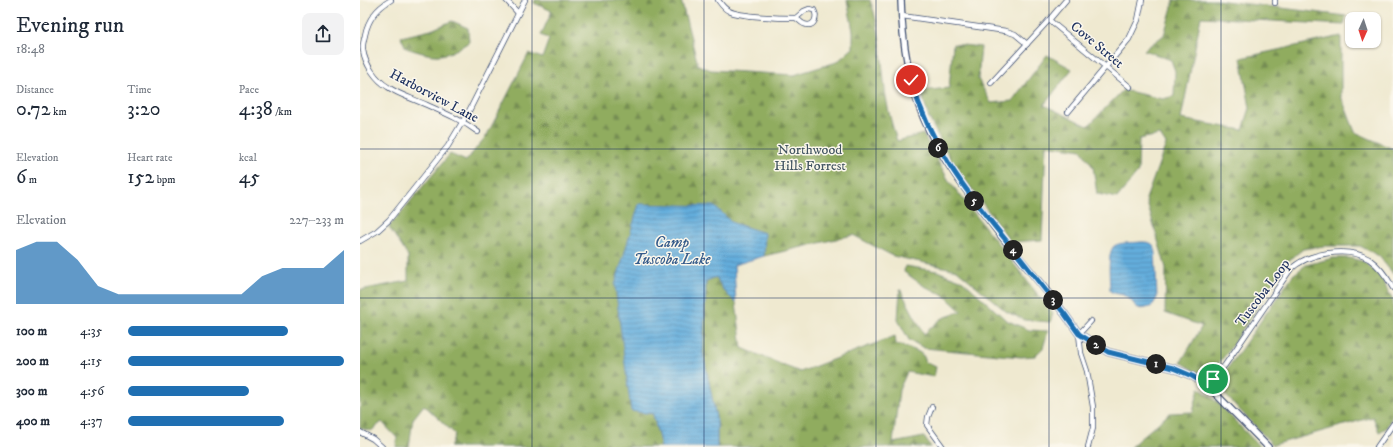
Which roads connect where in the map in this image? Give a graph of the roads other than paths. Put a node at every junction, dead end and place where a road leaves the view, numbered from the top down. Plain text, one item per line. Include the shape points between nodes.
1 (391, 0) edge
2 (506, 0) edge
3 (525, 0) edge
4 (718, 0) edge
5 (901, 0) edge
6 (1066, 0) edge
7 (1142, 0) edge
8 (518, 13) junction
9 (902, 16) junction
10 (796, 18) dead end
11 (1049, 20) junction
12 (1027, 44) junction
13 (361, 50) edge
14 (1105, 67) junction
15 (991, 83) dead end
16 (1130, 87) dead end
17 (1068, 112) dead end
18 (463, 121) junction
19 (478, 132) dead end
20 (360, 241) edge
21 (1393, 288) edge
22 (1091, 321) dead end
23 (1079, 334) junction
24 (1207, 385) junction
25 (932, 407) dead end
26 (1393, 424) edge
27 (360, 432) edge
28 (382, 447) edge
29 (943, 447) edge
30 (1088, 447) edge
31 (1268, 447) edge
32 (1377, 447) edge

1 - 13 street, Harborview Lane via 379,8 370,20
2 - 8 street
3 - 8 street
4 - 10 street via 729,11 738,14
5 - 9 street
6 - 11 street
7 - 14 street via 1140,16 1134,30
8 - 18 street
9 - 12 street via 1006,31 1015,34
9 - 23 street via 911,80 924,119 936,144 969,195
11 - 12 street
11 - 14 street, Cove Street
12 - 15 street
13 - 18 street, Harborview Lane via 373,73 388,87
14 - 16 street, Cove Street
14 - 17 street
18 - 19 street, Harborview Lane
18 - 20 street via 438,158 389,220
21 - 24 street, Tuscoba Loop via 1378,266 1365,257 1344,253 1307,258 1290,270 1225,365
22 - 23 street
23 - 24 street via 1108,352 1173,368
23 - 30 street via 1093,407 1093,428
24 - 31 street
25 - 29 street via 927,425
26 - 32 street
27 - 28 street

